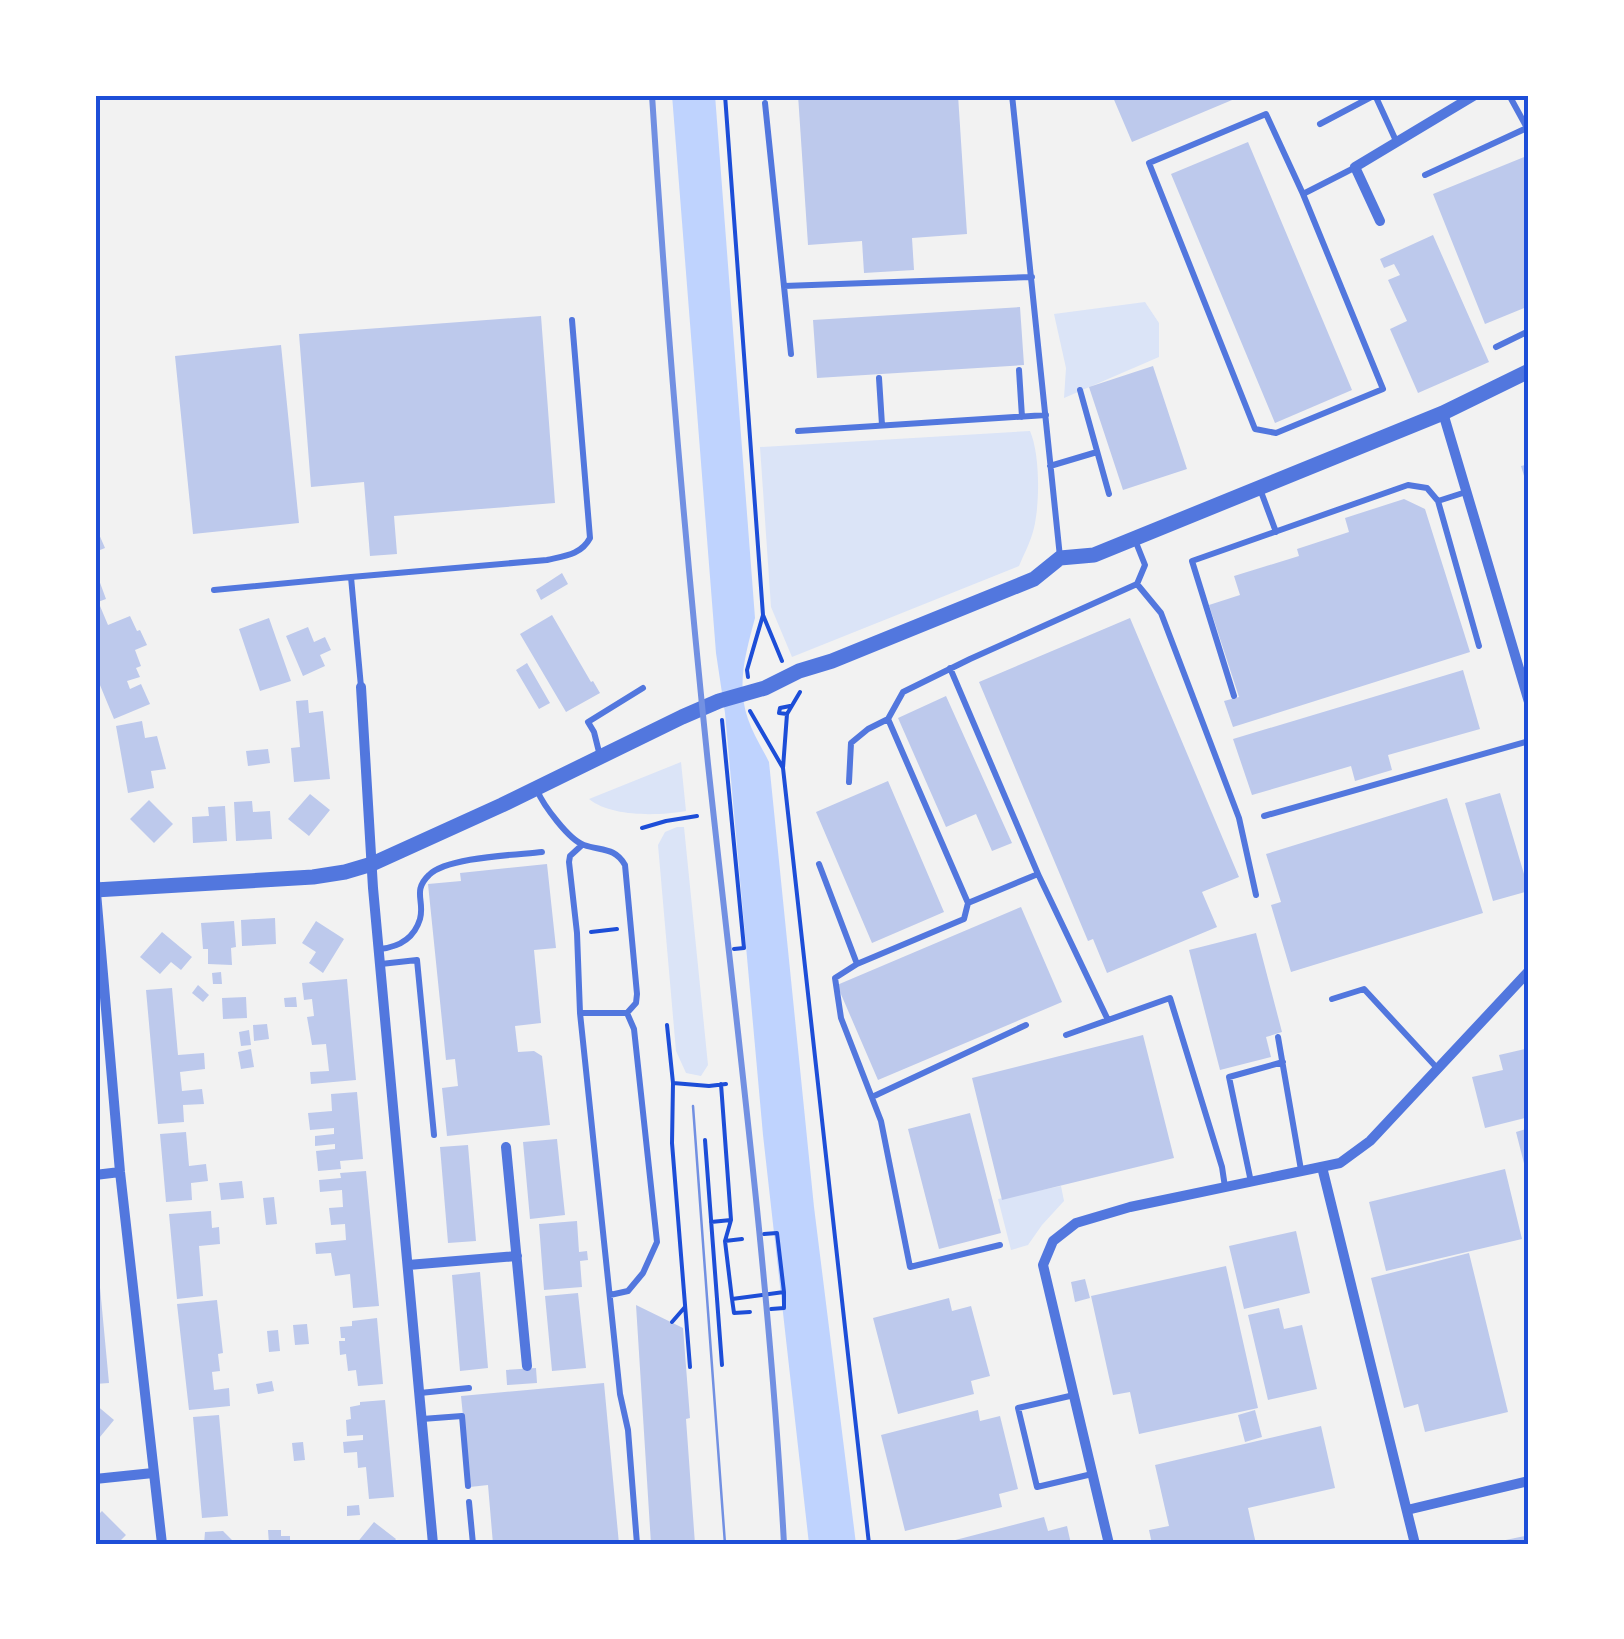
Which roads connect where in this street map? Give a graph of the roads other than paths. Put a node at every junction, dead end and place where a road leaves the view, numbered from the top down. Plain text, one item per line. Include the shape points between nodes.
1 (1012, 95) edge
2 (1375, 95) edge
3 (1475, 95) edge
4 (1508, 95) edge
5 (765, 102) dead end
6 (1320, 124) dead end
7 (1528, 127) edge
8 (1397, 143) junction
9 (1356, 167) junction
10 (1425, 175) dead end
11 (1303, 194) junction
12 (1380, 221) dead end
13 (1032, 277) junction
14 (784, 286) junction
15 (572, 320) dead end
16 (1529, 331) edge
17 (1496, 347) dead end
18 (791, 354) dead end
19 (1019, 370) dead end
20 (1529, 371) edge
21 (879, 378) dead end
22 (1080, 390) dead end
23 (1443, 413) junction
24 (1046, 415) junction
25 (1022, 417) junction
26 (882, 426) junction
27 (798, 430) dead end
28 (1097, 452) junction
29 (1050, 466) junction
30 (1259, 488) junction
31 (1467, 492) junction
32 (1109, 494) dead end
33 (1438, 501) junction
34 (1276, 532) junction
35 (1134, 539) junction
36 (1060, 558) junction
37 (351, 577) junction
38 (1137, 584) junction
39 (214, 590) dead end
40 (1479, 646) dead end
41 (950, 668) junction
42 (360, 687) joint
43 (644, 688) dead end
44 (1234, 696) dead end
45 (1529, 702) edge
46 (888, 719) junction
47 (1529, 741) edge
48 (600, 758) junction
49 (850, 782) dead end
50 (536, 789) junction
51 (1264, 816) dead end
52 (582, 845) junction
53 (542, 852) dead end
54 (372, 864) junction
55 (820, 864) dead end
56 (1038, 874) junction
57 (95, 887) edge
58 (1256, 895) dead end
59 (968, 903) junction
60 (379, 949) junction
61 (381, 964) junction
62 (857, 964) junction
63 (1529, 970) edge
64 (1332, 998) dead end
65 (627, 1012) junction
66 (580, 1013) junction
67 (1108, 1020) junction
68 (1026, 1025) dead end
69 (1066, 1035) dead end
70 (1278, 1037) dead end
71 (1283, 1062) junction
72 (1437, 1068) junction
73 (872, 1098) junction
74 (434, 1134) dead end
75 (506, 1147) dead end
76 (1322, 1167) junction
77 (120, 1172) junction
78 (1301, 1172) junction
79 (95, 1174) edge
80 (1251, 1182) junction
81 (1225, 1188) junction
82 (1000, 1245) dead end
83 (516, 1256) junction
84 (408, 1266) junction
85 (610, 1294) junction
86 (528, 1366) dead end
87 (468, 1388) dead end
88 (419, 1393) junction
89 (1074, 1394) junction
90 (422, 1419) junction
91 (153, 1473) junction
92 (1093, 1474) junction
93 (95, 1479) edge
94 (1529, 1481) edge
95 (468, 1486) dead end
96 (469, 1502) dead end
97 (1407, 1510) junction
98 (162, 1544) edge
99 (433, 1544) edge
100 (473, 1544) edge
101 (637, 1544) edge
102 (1109, 1544) edge
103 (1415, 1544) edge

1 - 13 lane
2 - 6 lane
2 - 8 lane
3 - 8 street
4 - 7 lane
5 - 14 lane
7 - 10 lane
8 - 9 street
9 - 11 lane
9 - 12 street
11 - 11 lane via 1383,389 1276,432 1254,429 1149,164 1266,114
13 - 14 lane
13 - 24 lane
14 - 18 lane
15 - 37 lane via 587,545 547,560
16 - 17 lane
19 - 25 lane
20 - 23 street
21 - 26 lane
22 - 28 lane
23 - 30 street
23 - 31 street
24 - 25 lane
24 - 29 lane
25 - 26 lane
26 - 27 lane
28 - 29 lane
28 - 32 lane
29 - 36 lane
30 - 34 lane
30 - 35 street
31 - 33 lane
31 - 45 street
33 - 34 lane via 1427,488 1408,485
33 - 40 lane
34 - 44 lane via 1192,561
35 - 36 street via 1094,555
35 - 38 lane via 1145,565
36 - 48 street via 1034,580 719,701
37 - 39 lane
37 - 42 lane
38 - 41 lane
38 - 58 lane via 1161,612 1238,818
41 - 46 lane via 902,692
41 - 56 lane
42 - 54 street
43 - 48 lane via 588,722
46 - 49 lane via 851,742
46 - 59 lane
47 - 51 lane
48 - 50 street
50 - 52 lane
50 - 54 street
52 - 65 lane via 617,854 624,865 637,994
52 - 66 lane via 569,862
53 - 60 lane via 466,860 431,872 420,888 420,918 406,940
54 - 57 street via 313,876
54 - 60 street
55 - 62 lane
56 - 59 lane
56 - 67 lane
57 - 77 street
59 - 62 lane via 964,919
60 - 61 street
61 - 74 lane via 417,960
61 - 84 street
62 - 73 lane via 834,978 841,1018
63 - 72 street
64 - 72 lane via 1364,989
65 - 66 lane
65 - 85 lane via 636,1042 657,1242 628,1291
66 - 85 lane
67 - 69 lane
67 - 81 lane via 1170,998
68 - 73 lane
70 - 71 lane
71 - 78 lane
71 - 80 lane via 1229,1076
72 - 76 street via 1370,1141 1340,1163
73 - 82 lane via 910,1266
75 - 83 street
76 - 78 street
76 - 97 street
77 - 79 street
77 - 91 street
78 - 80 street
80 - 81 street
81 - 89 street via 1076,1223 1053,1240 1043,1265
83 - 84 street
83 - 86 street
84 - 88 street
85 - 101 lane
87 - 88 lane
88 - 90 street
89 - 92 street
89 - 92 lane via 1018,1408 1036,1487
90 - 95 lane via 462,1416
90 - 99 street
91 - 93 street
91 - 98 street
92 - 102 street
94 - 97 street
96 - 100 lane
97 - 103 street

